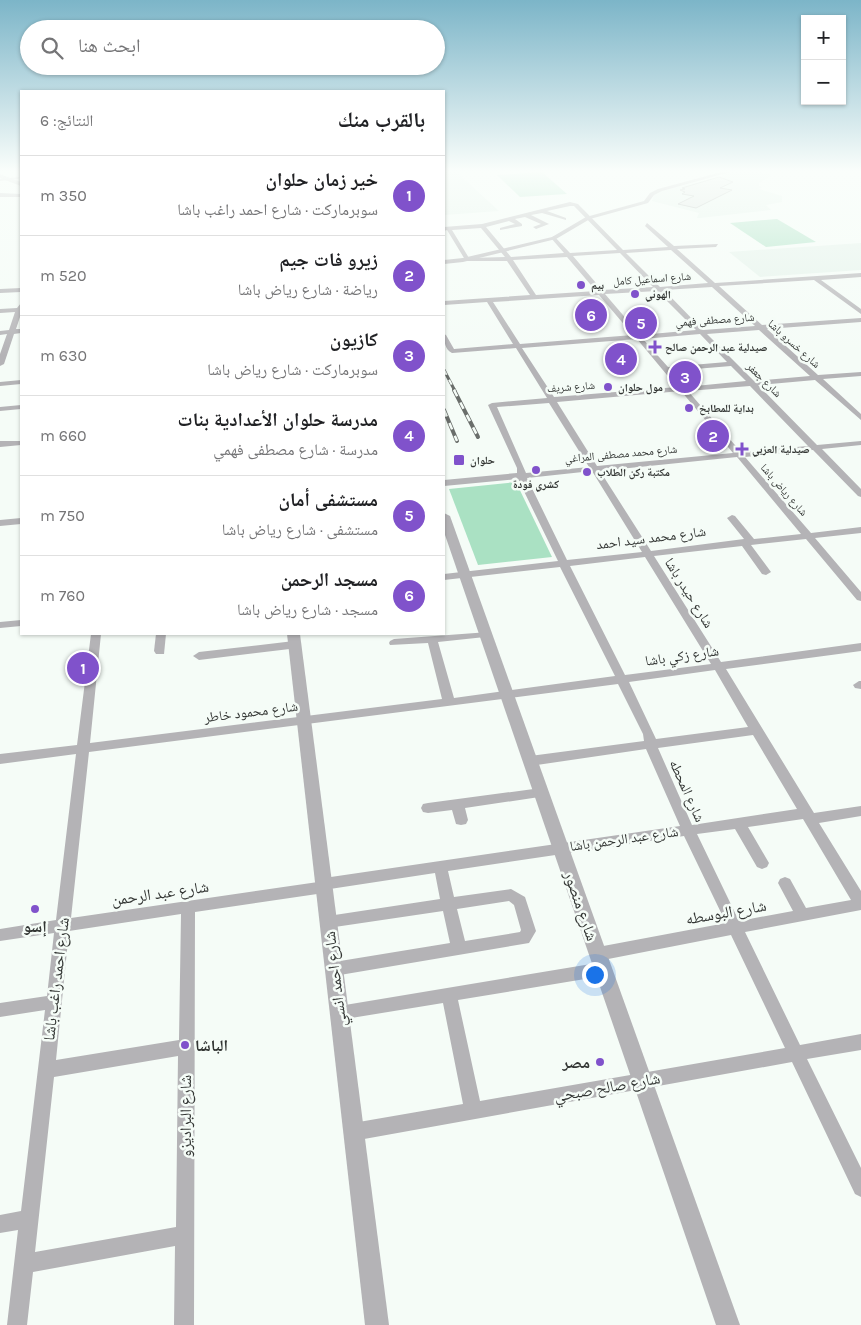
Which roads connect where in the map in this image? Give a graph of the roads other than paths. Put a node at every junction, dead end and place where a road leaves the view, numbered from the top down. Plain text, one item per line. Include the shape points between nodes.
1 (448, 233) edge
2 (488, 233) edge
3 (563, 233) edge
4 (602, 233) edge
5 (656, 233) edge
6 (554, 238) junction
7 (716, 245) dead end
8 (672, 248) junction
9 (503, 250) junction
10 (620, 252) junction
11 (568, 255) junction
12 (465, 259) junction
13 (508, 259) junction
14 (446, 263) edge
15 (861, 275) edge
16 (815, 278) junction
17 (713, 285) junction
18 (658, 288) junction
19 (20, 289) edge
20 (0, 290) edge
21 (600, 292) junction
22 (534, 297) junction
23 (489, 300) junction
24 (445, 303) edge
25 (20, 307) edge
26 (0, 311) edge
27 (861, 312) edge
28 (861, 320) edge
29 (760, 328) junction
30 (20, 331) edge
31 (11, 332) junction
32 (701, 332) junction
33 (0, 333) edge
34 (638, 337) junction
35 (445, 338) edge
36 (519, 346) junction
37 (0, 364) edge
38 (732, 364) junction
39 (665, 369) junction
40 (861, 374) edge
41 (817, 378) junction
42 (20, 382) edge
43 (0, 384) edge
44 (752, 384) junction
45 (683, 389) junction
46 (552, 400) junction
47 (492, 404) joint
48 (20, 407) edge
49 (0, 409) edge
50 (861, 418) edge
51 (20, 443) edge
52 (861, 443) edge
53 (0, 444) edge
54 (815, 448) junction
55 (739, 455) junction
56 (593, 467) junction
57 (521, 475) junction
58 (445, 483) edge
59 (861, 494) edge
60 (732, 518) dead end
61 (445, 519) edge
62 (20, 522) edge
63 (0, 524) edge
64 (861, 530) edge
65 (808, 535) junction
66 (747, 542) junction
67 (648, 554) junction
68 (564, 563) junction
69 (766, 572) dead end
70 (465, 575) junction
71 (445, 577) edge
72 (861, 598) edge
73 (20, 623) edge
74 (0, 625) edge
75 (486, 634) junction
76 (96, 635) edge
77 (161, 635) edge
78 (294, 639) edge
79 (432, 640) junction
80 (394, 643) dead end
81 (861, 646) edge
82 (160, 651) dead end
83 (199, 656) dead end
84 (718, 666) junction
85 (622, 679) junction
86 (506, 695) junction
87 (449, 702) junction
88 (304, 720) junction
89 (756, 730) junction
90 (651, 744) junction
91 (82, 748) junction
92 (0, 759) edge
93 (530, 761) junction
94 (541, 793) junction
95 (457, 804) junction
96 (428, 808) dead end
97 (861, 811) edge
98 (809, 816) junction
99 (461, 820) dead end
100 (739, 824) junction
101 (688, 830) junction
102 (561, 848) junction
103 (762, 863) dead end
104 (440, 866) junction
105 (785, 883) dead end
106 (324, 885) junction
107 (449, 904) junction
108 (861, 904) edge
109 (188, 907) junction
110 (803, 916) junction
111 (328, 922) junction
112 (62, 926) junction
113 (736, 928) junction
114 (0, 935) edge
115 (459, 948) junction
116 (601, 961) junction
117 (334, 969) junction
118 (449, 994) junction
119 (54, 1002) junction
120 (0, 1010) edge
121 (339, 1013) junction
122 (861, 1042) edge
123 (186, 1047) junction
124 (797, 1054) junction
125 (46, 1070) junction
126 (643, 1080) junction
127 (474, 1110) junction
128 (353, 1132) junction
129 (861, 1188) edge
130 (28, 1219) junction
131 (0, 1224) edge
132 (184, 1235) junction
133 (23, 1264) junction
134 (17, 1325) edge
135 (184, 1325) edge
136 (377, 1325) edge
137 (728, 1325) edge

1 - 12 street
2 - 9 street
3 - 6 street
4 - 10 street, شارع جعفر
5 - 8 street, شارع خسرو باشا
6 - 9 street
6 - 11 street, شارع رياض باشا
7 - 8 street
8 - 10 street
8 - 17 street, شارع خسرو باشا
9 - 12 street
9 - 13 street
10 - 11 street
10 - 18 street, شارع جعفر
11 - 13 street
11 - 21 street, شارع رياض باشا
12 - 13 street
12 - 14 street
13 - 22 street
15 - 16 street, شارع اسماعيل كامل
16 - 17 street, شارع اسماعيل كامل
16 - 27 street
17 - 18 street, شارع اسماعيل كامل
17 - 29 street, شارع خسرو باشا
18 - 21 street, شارع اسماعيل كامل
18 - 32 street, شارع جعفر
19 - 20 street
21 - 22 street, شارع اسماعيل كامل
21 - 34 street, شارع رياض باشا
22 - 23 street, شارع اسماعيل كامل
23 - 24 street, شارع اسماعيل كامل
23 - 36 street, شارع حيدر باشا
25 - 26 street
25 - 31 street
28 - 29 street, شارع مصطفى فهمي
29 - 32 street, شارع مصطفى فهمي
29 - 41 street, شارع خسرو باشا
30 - 31 street
31 - 33 street
31 - 37 street
32 - 34 street, شارع مصطفى فهمي
32 - 38 street, شارع جعفر
34 - 36 street, شارع مصطفى فهمي
34 - 39 street, شارع رياض باشا
35 - 36 street, شارع مصطفى فهمي via 452,351
36 - 46 street, شارع حيدر باشا
38 - 39 street
38 - 44 street, شارع جعفر
39 - 45 street, شارع رياض باشا
40 - 41 street, شارع شريف
41 - 44 street, شارع شريف
41 - 50 street, شارع خسرو باشا
42 - 43 street
44 - 45 street, شارع شريف
44 - 54 street, شارع جعفر
45 - 46 street, شارع شريف
45 - 55 street, شارع رياض باشا
46 - 47 street, شارع شريف
46 - 56 street, شارع حيدر باشا
47 - 57 street, شارع المحطه via 521,468
48 - 49 street
51 - 53 street
52 - 54 street, شارع محمد مصطفى المراغي
54 - 55 street, شارع محمد مصطفى المراغي
54 - 59 street, شارع جعفر
55 - 56 street, شارع محمد مصطفى المراغي
55 - 65 street, شارع رياض باشا
56 - 57 street, شارع محمد مصطفى المراغي
56 - 67 street, شارع حيدر باشا
57 - 58 street, شارع محمد مصطفى المراغي
57 - 68 street, شارع المحطه
60 - 66 street
61 - 70 street, شارع منصور
62 - 63 street
64 - 65 street, شارع محمد سيد احمد
65 - 66 street, شارع محمد سيد احمد
65 - 72 street, شارع رياض باشا
66 - 67 street, شارع محمد سيد احمد
66 - 69 street
67 - 68 street, شارع محمد سيد احمد
67 - 84 street, شارع حيدر باشا
68 - 70 street, شارع محمد سيد احمد
68 - 85 street, شارع المحطه
70 - 71 street, شارع محمد سيد احمد
70 - 75 street, شارع منصور
73 - 74 street
75 - 79 street
75 - 86 street, شارع منصور
76 - 91 street, شارع احمد راغب باشا
77 - 82 street
78 - 83 street
78 - 88 street, شارع احمد انسي
79 - 80 street
79 - 87 street
81 - 84 street, شارع زكي باشا
84 - 85 street, شارع زكي باشا
84 - 89 street, شارع حيدر باشا
85 - 86 street, شارع زكي باشا
85 - 90 street, شارع المحطه via 650,734
86 - 87 street, شارع محمود خاطر
86 - 93 street, شارع منصور
87 - 88 street, شارع محمود خاطر
88 - 91 street, شارع محمود خاطر
88 - 106 street, شارع احمد انسي
89 - 90 street
89 - 98 street, شارع حيدر باشا
90 - 93 street
90 - 101 street, شارع المحطه
91 - 92 street, شارع محمود خاطر
91 - 112 street, شارع احمد راغب باشا
93 - 94 street, شارع منصور
94 - 95 street
94 - 102 street, شارع منصور
95 - 96 street
95 - 99 street
97 - 98 street, شارع عبد الرحمن باشا
98 - 100 street, شارع عبد الرحمن باشا
98 - 108 street, شارع حيدر باشا
100 - 101 street, شارع عبد الرحمن باشا
100 - 103 street
101 - 102 street, شارع عبد الرحمن باشا
101 - 113 street, شارع المحطه
102 - 104 street, شارع عبد الرحمن
102 - 116 street, شارع منصور
104 - 106 street, شارع عبد الرحمن
104 - 107 street
105 - 110 street
106 - 109 street, شارع عبد الرحمن
106 - 111 street, شارع احمد انسي
107 - 111 street
107 - 115 street
107 - 115 street via 515,896 520,901 529,931 524,938
108 - 110 street, شارع البوسطه
109 - 112 street, شارع عبد الرحمن
109 - 123 street, شارع البراديزو
110 - 113 street, شارع البوسطه
111 - 117 street, شارع احمد انسي
112 - 114 street, شارع عبد الرحمن
112 - 119 street, شارع احمد راغب باشا
113 - 116 street, شارع البوسطه
113 - 124 street, شارع المحطه
115 - 117 street
116 - 118 street, شارع البوسطه
116 - 126 street, شارع منصور
117 - 121 street, شارع احمد انسي
118 - 121 street, شارع البوسطه
118 - 127 street
119 - 120 street
119 - 125 street, شارع احمد راغب باشا
121 - 128 street, شارع احمد انسي
122 - 124 street, شارع صالح صبحي
123 - 125 street
123 - 132 street, شارع البراديزو
124 - 126 street, شارع صالح صبحي
124 - 129 street, شارع المحطه
125 - 130 street, شارع احمد راغب باشا
126 - 127 street, شارع صالح صبحي
126 - 137 street, شارع منصور
127 - 128 street, شارع صالح صبحي
128 - 136 street, شارع احمد انسي
130 - 131 street
130 - 133 street, شارع احمد راغب باشا
132 - 133 street
132 - 135 street, شارع البراديزو
133 - 134 street, شارع احمد راغب باشا

